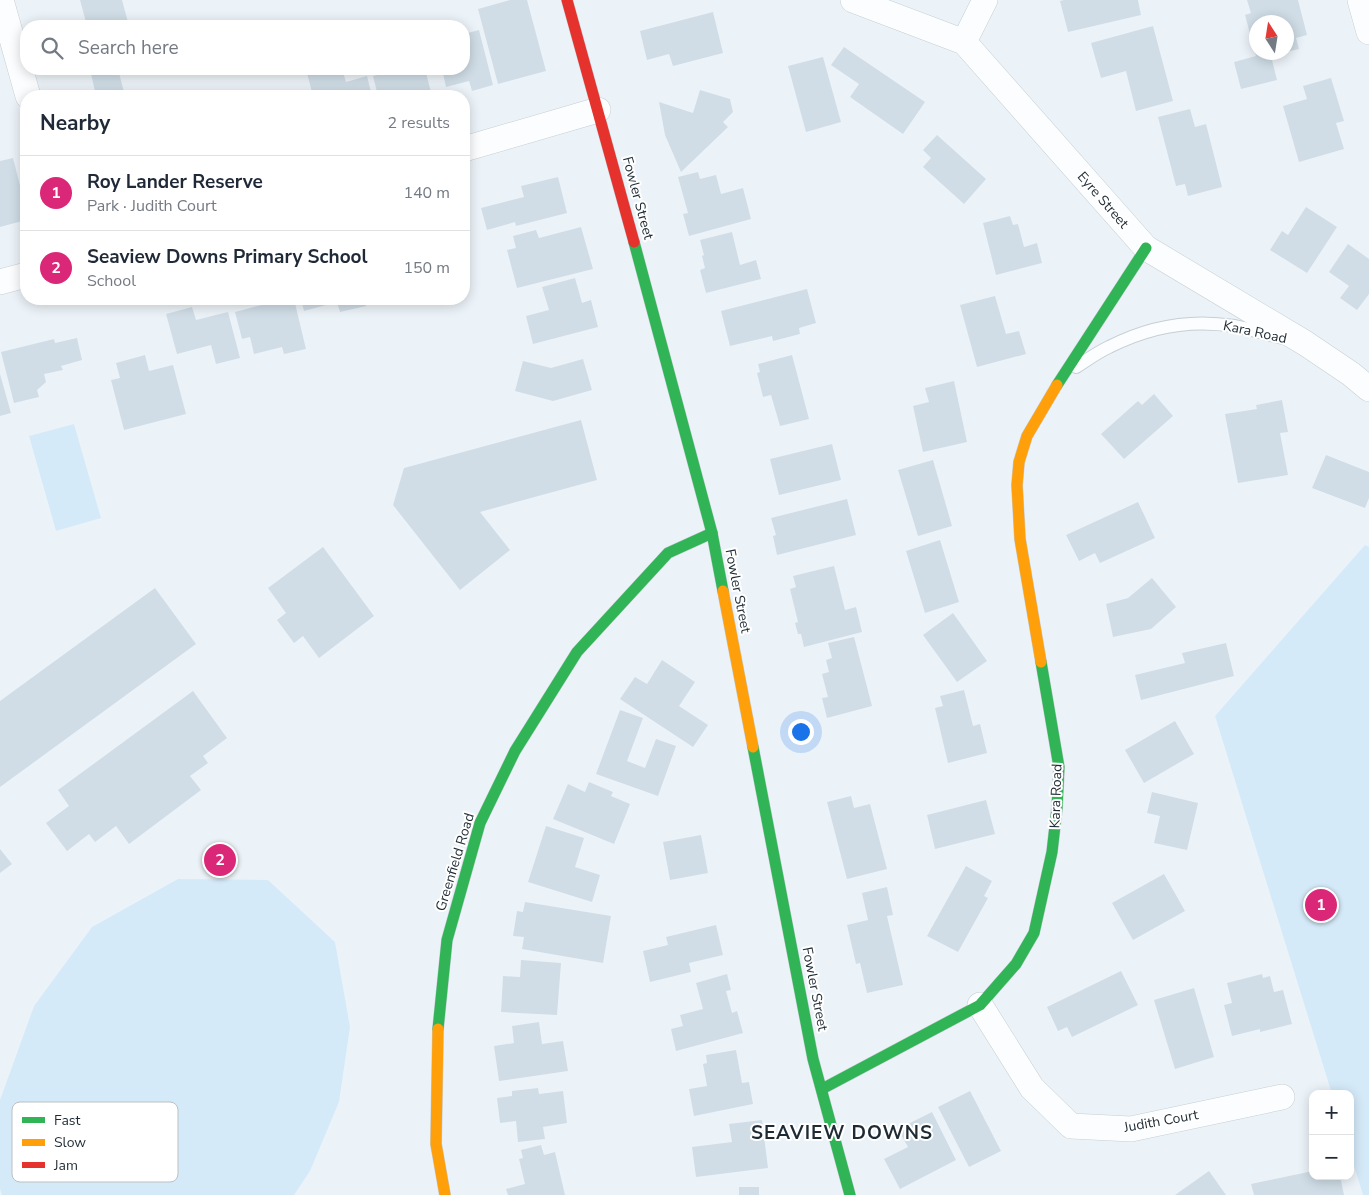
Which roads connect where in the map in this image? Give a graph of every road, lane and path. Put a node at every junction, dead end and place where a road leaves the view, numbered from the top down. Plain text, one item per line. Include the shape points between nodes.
1 (1, 0) edge
2 (567, 0) edge
3 (853, 0) edge
4 (985, 0) edge
5 (1360, 0) edge
6 (1369, 32) edge
7 (964, 42) junction
8 (20, 68) edge
9 (22, 75) edge
10 (26, 90) edge
11 (598, 110) junction
12 (470, 147) edge
13 (1146, 248) junction
14 (20, 277) edge
15 (0, 282) edge
16 (1305, 343) junction
17 (1066, 373) junction
18 (1369, 389) edge
19 (712, 533) junction
20 (980, 1004) junction
21 (822, 1089) junction
22 (1282, 1097) dead end
23 (445, 1195) edge
24 (850, 1195) edge

1 - 8 street
2 - 11 street, Fowler Street
3 - 7 street, Eyre Street
4 - 7 street
5 - 6 street
7 - 13 street, Eyre Street
9 - 10 street
11 - 12 street
11 - 19 street, Fowler Street
13 - 16 street, Eyre Street
13 - 17 street, Kara Road
14 - 15 street
16 - 17 lane, Kara Road via 1234,326 1181,324 1128,338
16 - 18 street, Eyre Street
17 - 20 street, Kara Road via 1027,436 1019,462 1017,485 1020,539 1059,767 1052,852 1034,933 1016,964
19 - 21 street, Fowler Street via 813,1059
19 - 23 street, Greenfield Road via 668,553 577,652 515,752 480,823 447,940 438,1019 436,1144
20 - 21 street, Kara Road
20 - 22 street, Judith Court via 1032,1088 1071,1126 1131,1129
21 - 24 street, Fowler Street

